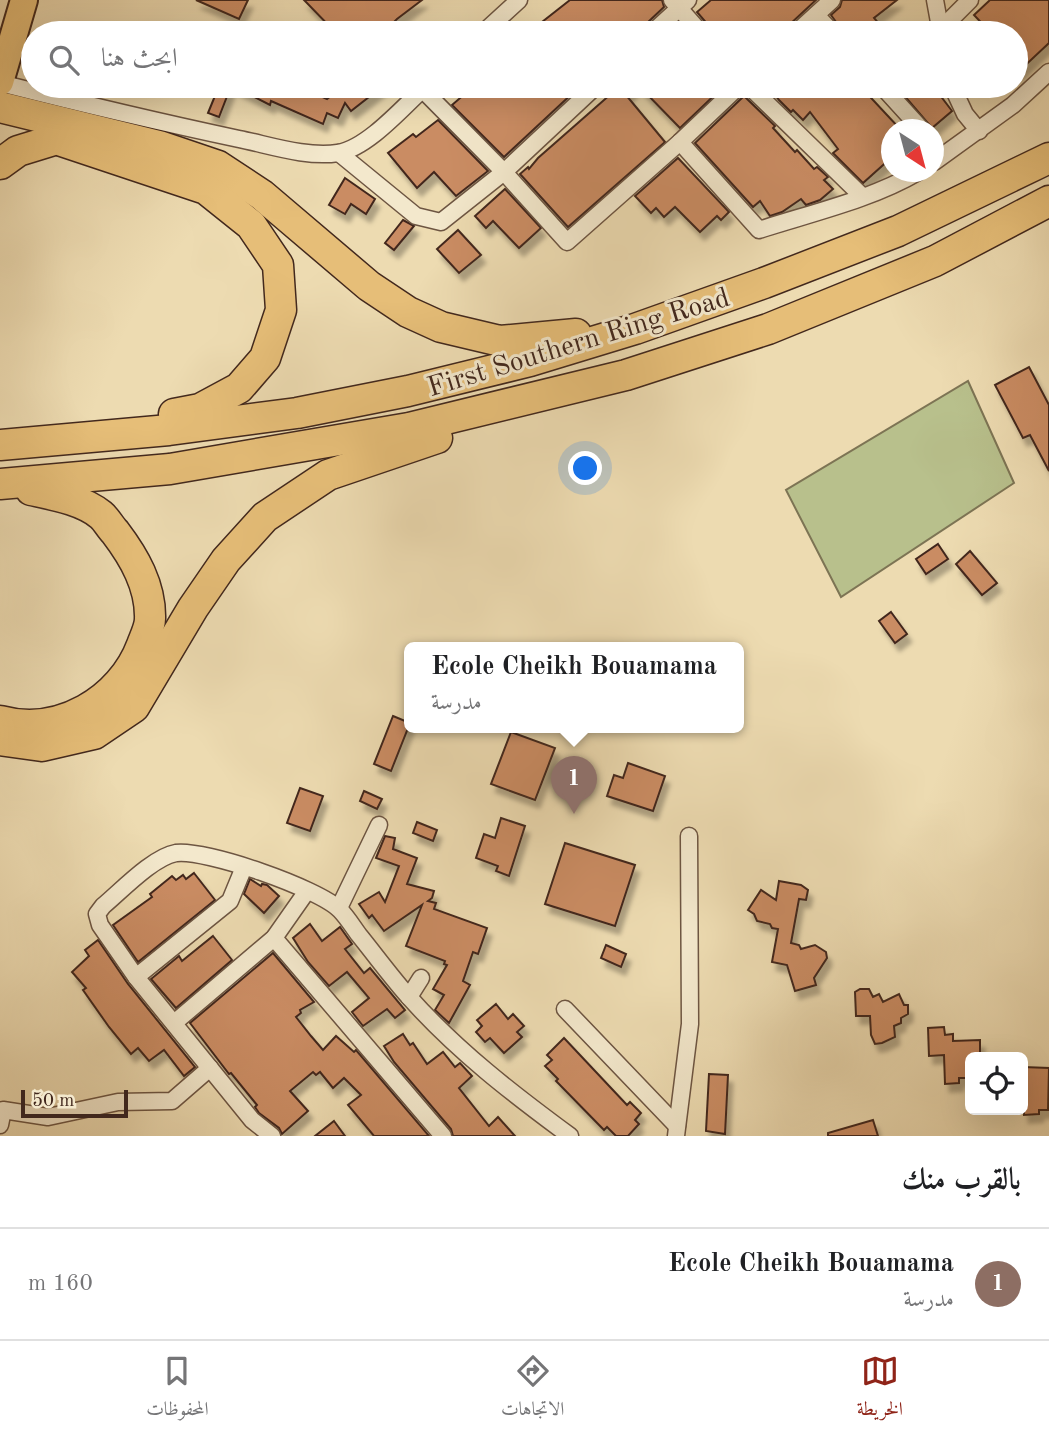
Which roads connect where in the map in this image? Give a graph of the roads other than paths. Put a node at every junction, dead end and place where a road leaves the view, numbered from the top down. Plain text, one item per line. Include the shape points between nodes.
1 (24, 0) edge
2 (519, 0) edge
3 (832, 0) edge
4 (935, 0) edge
5 (970, 0) edge
6 (679, 3) edge
7 (816, 15) junction
8 (496, 21) edge
9 (663, 21) edge
10 (692, 21) edge
11 (809, 21) edge
12 (822, 21) edge
13 (939, 21) edge
14 (950, 21) edge
15 (1049, 72) edge
16 (0, 83) edge
17 (21, 88) edge
18 (1028, 90) edge
19 (60, 98) edge
20 (413, 98) edge
21 (433, 98) edge
22 (583, 98) edge
23 (726, 98) edge
24 (761, 98) edge
25 (893, 98) edge
26 (958, 98) edge
27 (1018, 98) edge
28 (0, 107) edge
29 (912, 119) edge
30 (0, 128) edge
31 (979, 131) junction
32 (1049, 136) edge
33 (57, 139) junction
34 (680, 142) junction
35 (340, 153) junction
36 (944, 155) edge
37 (1049, 158) edge
38 (0, 164) edge
39 (503, 172) junction
40 (899, 182) edge
41 (862, 196) junction
42 (1049, 201) edge
43 (1049, 215) edge
44 (898, 231) junction
45 (935, 261) junction
46 (635, 329) junction
47 (625, 375) junction
48 (8, 445) edge
49 (3, 484) edge
50 (0, 721) edge
51 (0, 740) edge
52 (379, 825) dead end
53 (689, 836) dead end
54 (244, 867) junction
55 (307, 891) junction
56 (339, 908) junction
57 (274, 938) junction
58 (136, 977) junction
59 (421, 978) dead end
60 (409, 997) junction
61 (565, 1009) dead end
62 (174, 1023) junction
63 (210, 1068) junction
64 (0, 1125) edge
65 (676, 1131) edge
66 (272, 1136) edge
67 (443, 1136) edge
68 (570, 1136) edge

1 - 16 main road
2 - 8 street
3 - 7 street
4 - 13 street
5 - 14 street
6 - 9 street
6 - 10 street
7 - 11 street
7 - 12 street
15 - 18 street
16 - 17 street
19 - 35 street via 294,150
20 - 35 street via 355,148
21 - 39 street
22 - 39 street
23 - 34 street
24 - 41 street
25 - 29 street
26 - 31 street
27 - 31 street
28 - 46 highway via 159,146 218,166 262,195 369,286 441,327 500,341
30 - 33 highway
31 - 36 street
32 - 44 highway
33 - 38 highway via 18,151
33 - 48 highway via 206,189 251,225 278,265 281,310 265,358 240,388 200,409
34 - 39 street via 566,242
34 - 41 street via 759,230
35 - 39 street via 416,216 442,222
37 - 44 highway, First Southern Ring Road
40 - 41 street
42 - 45 highway, First Southern Ring Road
43 - 45 highway
44 - 46 highway, First Southern Ring Road
45 - 47 highway, First Southern Ring Road via 768,329
46 - 48 highway, First Southern Ring Road via 422,388 296,413
47 - 49 highway, First Southern Ring Road via 409,428 170,468
47 - 51 highway via 328,475 265,517 226,560 134,707 94,734 42,746
49 - 50 highway via 70,499 101,515 131,554 146,585 150,621 135,663 112,691 82,714 50,723
52 - 56 street
53 - 65 street via 690,1024
54 - 55 street
54 - 58 street via 230,901
54 - 58 street via 174,853 161,858 103,906 97,914 100,925
55 - 56 street
55 - 57 street
56 - 60 street
57 - 62 street
57 - 67 street
58 - 62 street
59 - 60 street
60 - 68 street via 499,1083
61 - 65 street
62 - 63 street
63 - 64 street via 172,1101 118,1102 48,1117 4,1110
63 - 66 street via 252,1120

